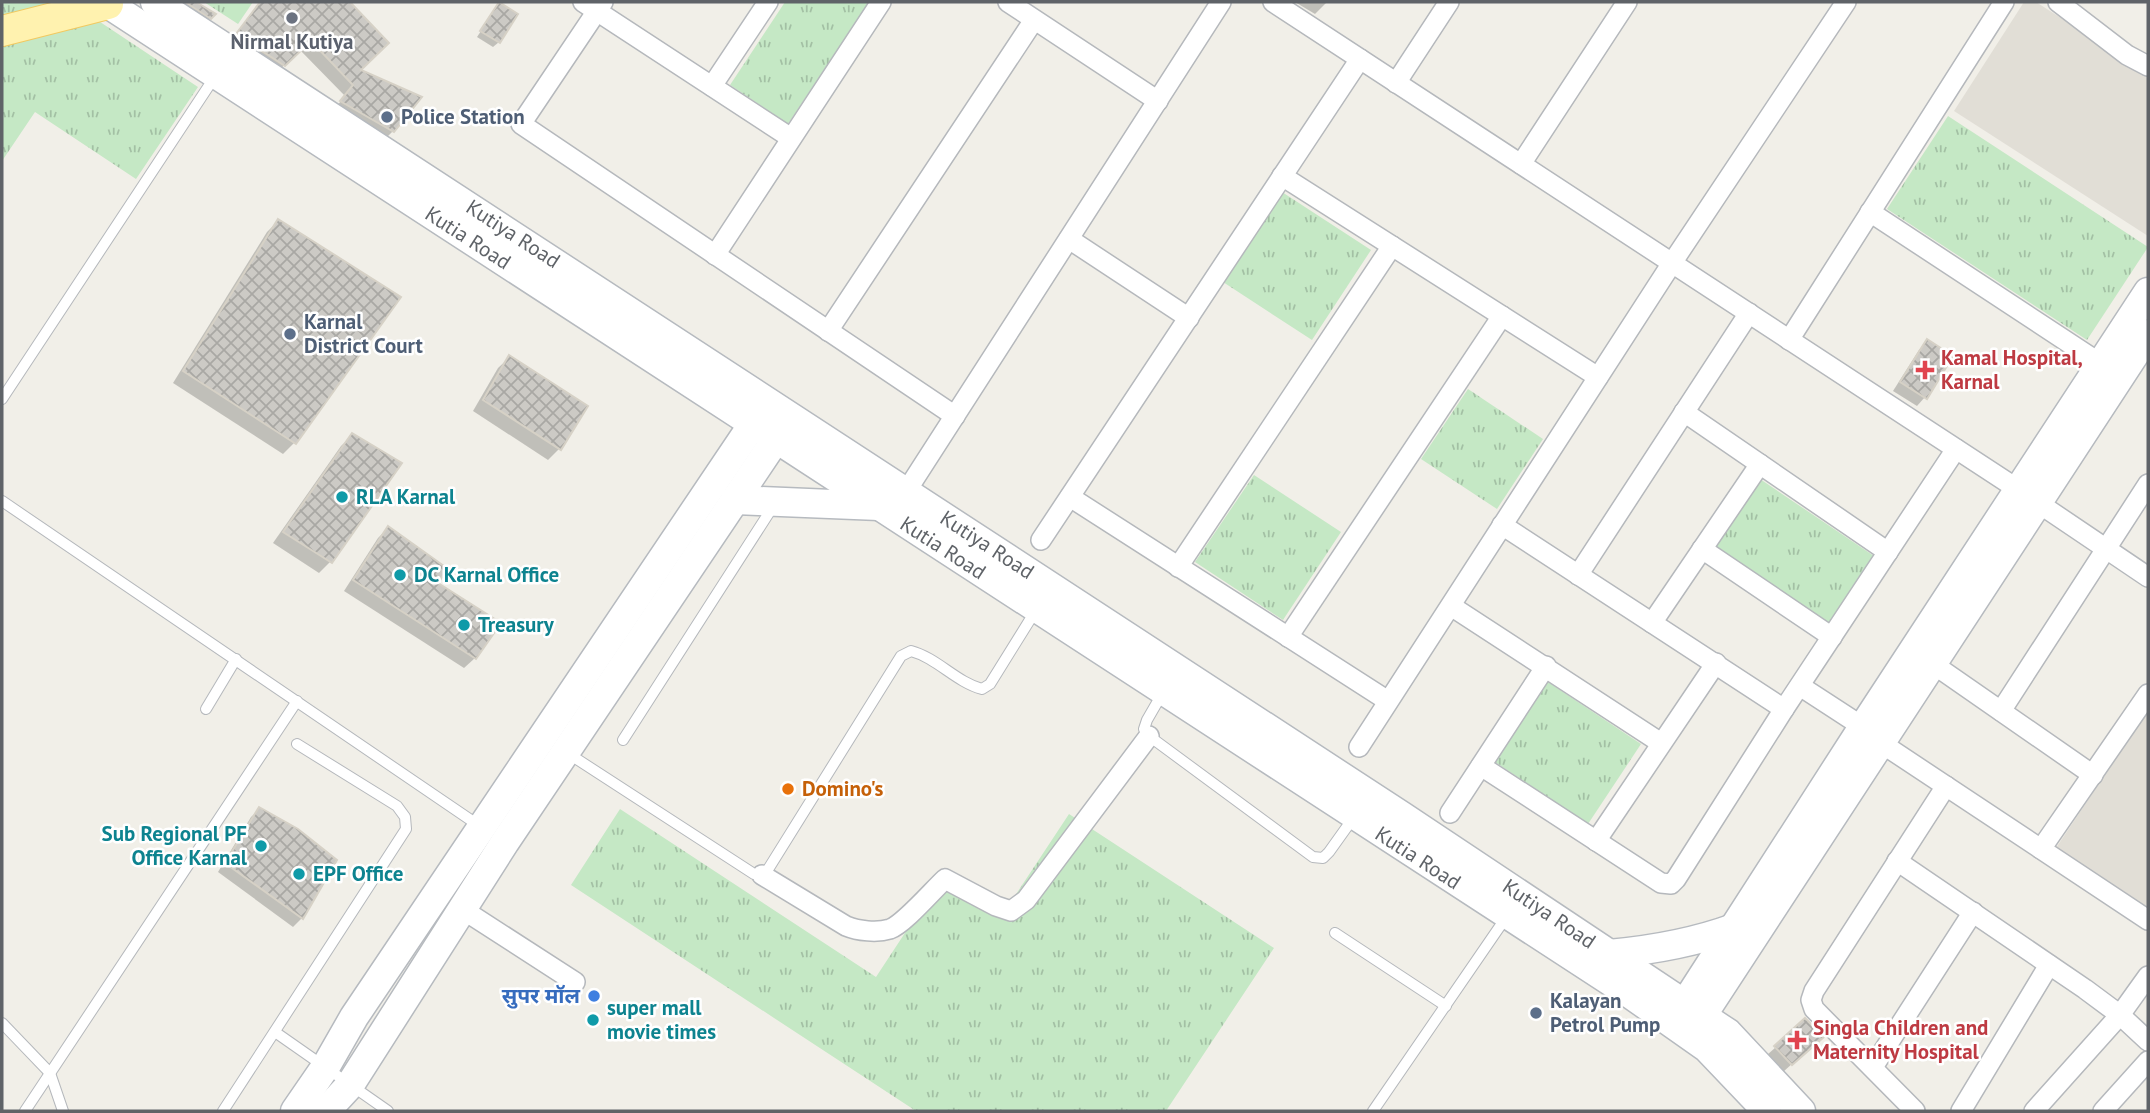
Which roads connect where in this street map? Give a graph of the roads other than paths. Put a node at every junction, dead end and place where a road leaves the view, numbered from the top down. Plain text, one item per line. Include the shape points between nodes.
1 (155, 2) edge
2 (768, 2) edge
3 (881, 2) edge
4 (1008, 2) edge
5 (1222, 2) edge
6 (1273, 2) edge
7 (1449, 2) edge
8 (1627, 2) edge
9 (1846, 2) edge
10 (2004, 2) edge
11 (2057, 2) edge
12 (107, 3) edge
13 (595, 5) edge
14 (1034, 20) junction
15 (2, 31) edge
16 (1360, 59) junction
17 (225, 63) junction
18 (2148, 66) edge
19 (1396, 83) junction
20 (712, 86) junction
21 (1157, 102) junction
22 (792, 138) junction
23 (1521, 164) junction
24 (1282, 176) junction
25 (1870, 212) junction
26 (1069, 239) junction
27 (1392, 246) junction
28 (715, 255) junction
29 (1672, 263) junction
30 (2148, 292) edge
31 (1749, 313) junction
32 (1502, 316) junction
33 (1189, 318) junction
34 (828, 331) junction
35 (2148, 334) edge
36 (1789, 340) junction
37 (2101, 364) junction
38 (1598, 377) junction
39 (2, 399) edge
40 (778, 408) junction
41 (1684, 412) junction
42 (955, 416) junction
43 (764, 431) junction
44 (1955, 449) junction
45 (1760, 464) junction
46 (2148, 484) edge
47 (1069, 497) junction
48 (2029, 497) junction
49 (735, 500) junction
50 (2, 501) edge
51 (776, 502) junction
52 (892, 504) junction
53 (1502, 525) junction
54 (1041, 540) dead end
55 (1702, 549) junction
56 (2106, 549) junction
57 (1888, 552) junction
58 (1178, 566) junction
59 (1578, 575) junction
60 (2148, 577) edge
61 (1451, 606) junction
62 (646, 607) junction
63 (1037, 609) junction
64 (1652, 623) junction
65 (1288, 637) junction
66 (1832, 638) junction
67 (236, 660) junction
68 (1716, 663) junction
69 (1933, 664) junction
70 (1546, 666) junction
71 (1800, 686) junction
72 (1163, 691) junction
73 (2148, 694) edge
74 (297, 701) junction
75 (1388, 701) junction
76 (206, 709) dead end
77 (1784, 709) junction
78 (2001, 711) junction
79 (1872, 735) junction
80 (1149, 736) junction
81 (623, 740) dead end
82 (1661, 743) junction
83 (297, 744) dead end
84 (1359, 747) dead end
85 (566, 752) junction
86 (1481, 766) junction
87 (2093, 775) junction
88 (1946, 786) junction
89 (1450, 813) dead end
90 (1354, 816) junction
91 (493, 835) junction
92 (1597, 841) junction
93 (2041, 849) junction
94 (1897, 861) junction
95 (762, 875) junction
96 (462, 909) junction
97 (1973, 912) junction
98 (1507, 915) junction
99 (2148, 920) edge
100 (1734, 929) junction
101 (1335, 933) dead end
102 (1609, 954) junction
103 (2049, 965) junction
104 (2148, 976) edge
105 (575, 982) dead end
106 (1446, 1006) junction
107 (2120, 1015) junction
108 (1689, 1017) junction
109 (2, 1023) edge
110 (275, 1032) junction
111 (2148, 1041) edge
112 (2148, 1061) edge
113 (326, 1066) junction
114 (1872, 1067) junction
115 (50, 1073) junction
116 (350, 1085) junction
117 (25, 1111) edge
118 (63, 1111) edge
119 (223, 1111) edge
120 (295, 1111) edge
121 (326, 1111) edge
122 (388, 1111) edge
123 (1373, 1111) edge
124 (1767, 1111) edge
125 (1801, 1111) edge
126 (1915, 1111) edge
127 (1961, 1111) edge
128 (2034, 1111) edge
129 (2103, 1111) edge

1 - 17 street, Kutiya Road
2 - 20 street
3 - 22 street
4 - 14 street
5 - 21 street
6 - 16 street
7 - 19 street
8 - 23 street
9 - 29 street
10 - 25 street
11 - 18 street
12 - 15 main road
12 - 17 street, Kutia Road
13 - 20 street
13 - 28 street via 521,124
14 - 21 street
14 - 34 street
16 - 19 street
16 - 24 street
17 - 39 lane
17 - 40 street, Kutiya Road
17 - 43 street, Kutia Road
19 - 23 street
20 - 22 street
21 - 26 street
22 - 28 street
23 - 29 street
24 - 27 street
24 - 33 street
25 - 36 street
25 - 37 street
26 - 33 street
26 - 42 street
27 - 32 street
27 - 58 street
28 - 34 street
29 - 31 street
29 - 38 street
30 - 37 street
31 - 36 street
31 - 41 street
32 - 38 street
32 - 65 street
33 - 47 street
34 - 42 street
35 - 48 street
36 - 44 street
37 - 48 street
38 - 53 street
40 - 43 street
40 - 52 street, Kutiya Road
41 - 45 street
41 - 59 street
42 - 52 street
43 - 49 street
43 - 52 street, Kutia Road
43 - 62 street
44 - 48 street
44 - 57 street
45 - 55 street
45 - 57 street
46 - 56 street
47 - 54 street
47 - 58 street
48 - 56 street
48 - 69 street
48 - 79 street
49 - 51 street
49 - 62 street
50 - 67 lane
51 - 52 street
51 - 81 lane
52 - 63 street, Kutia Road
52 - 102 street, Kutiya Road
53 - 59 street
53 - 61 street
55 - 64 street
55 - 66 street
56 - 60 street
56 - 78 street
57 - 66 street
58 - 65 street
59 - 64 street
61 - 70 street
61 - 75 street
62 - 85 street
62 - 91 street
63 - 72 street, Kutia Road
63 - 95 lane via 982,689 921,654 911,651 901,656
64 - 68 street
65 - 75 street
66 - 71 street
67 - 74 lane
67 - 76 lane
68 - 77 street
68 - 82 street
69 - 78 street
69 - 79 street
70 - 82 street
70 - 86 street
71 - 77 street
71 - 79 street
72 - 80 lane via 1144,729
72 - 90 street, Kutia Road
73 - 87 street
74 - 91 lane
74 - 115 lane
75 - 84 street
77 - 92 street via 1671,884 1661,883
78 - 87 street
79 - 88 street
79 - 100 street
79 - 108 street
80 - 90 lane via 1313,857 1323,858 1329,852
80 - 95 street via 1026,900 1011,911 944,879 891,929 856,930
82 - 92 street
83 - 110 lane via 397,806 406,829
85 - 91 street
85 - 95 lane
86 - 89 street
86 - 92 street
87 - 93 street
88 - 93 street
88 - 94 street
90 - 98 street, Kutia Road
91 - 96 street
91 - 113 street via 354,1017
93 - 99 street
94 - 97 street
94 - 114 street via 1811,1000 1814,1009
96 - 105 street
96 - 116 street
97 - 103 street
97 - 114 street
98 - 106 lane
98 - 108 street, Kutia Road
100 - 102 street via 1702,940
100 - 108 street
101 - 106 lane
102 - 108 street, Kutiya Road
103 - 107 street
103 - 127 street
104 - 107 street
106 - 123 lane
107 - 111 street
107 - 128 street
108 - 124 street, Kutia Road via 1707,1048
108 - 125 street, Kutiya Road via 1728,1033
109 - 115 lane
110 - 113 lane
110 - 119 lane
112 - 129 street
113 - 116 lane
113 - 120 street
114 - 126 street
115 - 117 lane
115 - 118 lane
116 - 121 street
116 - 122 lane

